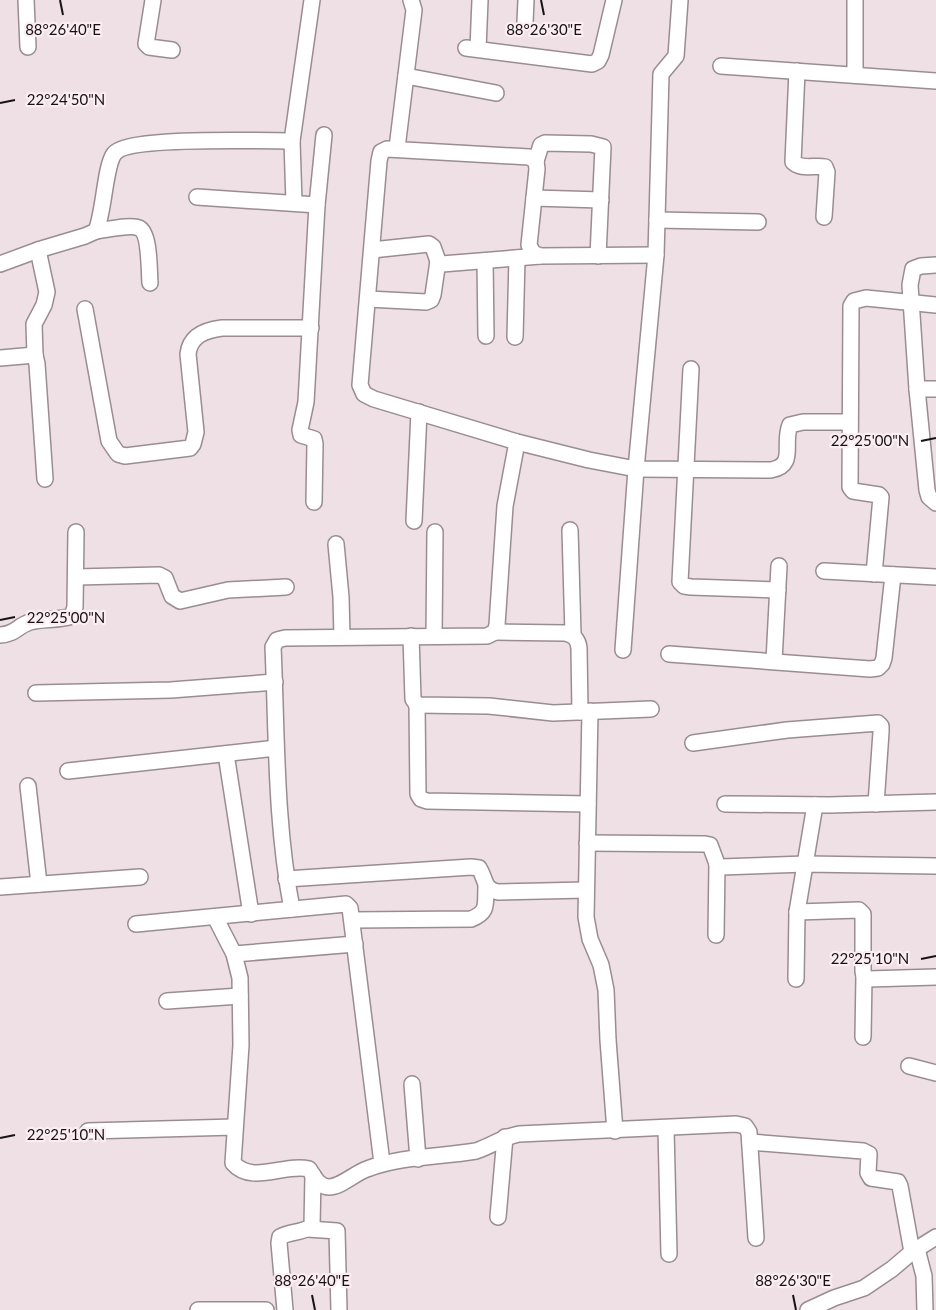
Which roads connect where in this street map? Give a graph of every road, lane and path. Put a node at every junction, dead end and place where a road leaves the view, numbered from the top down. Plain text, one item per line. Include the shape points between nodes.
1 (26, 0) edge
2 (153, 0) edge
3 (312, 0) edge
4 (411, 0) edge
5 (480, 0) edge
6 (526, 0) edge
7 (614, 0) edge
8 (680, 0) edge
9 (855, 0) edge
10 (525, 22) dead end
11 (28, 47) dead end
12 (172, 50) dead end
13 (721, 66) dead end
14 (797, 71) junction
15 (855, 75) junction
16 (406, 76) junction
17 (936, 81) edge
18 (496, 93) dead end
19 (324, 135) dead end
20 (292, 141) junction
21 (397, 148) junction
22 (536, 161) junction
23 (197, 197) dead end
24 (534, 198) junction
25 (601, 200) junction
26 (294, 203) junction
27 (317, 205) junction
28 (824, 218) dead end
29 (657, 220) junction
30 (758, 222) dead end
31 (96, 231) junction
32 (38, 250) junction
33 (372, 250) junction
34 (656, 255) junction
35 (540, 256) junction
36 (598, 256) junction
37 (518, 258) junction
38 (438, 261) junction
39 (485, 261) junction
40 (0, 264) edge
41 (936, 265) edge
42 (150, 283) dead end
43 (368, 299) junction
44 (911, 303) junction
45 (936, 305) edge
46 (85, 309) dead end
47 (310, 328) junction
48 (486, 336) dead end
49 (515, 338) dead end
50 (35, 355) junction
51 (0, 358) edge
52 (691, 369) dead end
53 (917, 389) junction
54 (936, 389) edge
55 (419, 412) junction
56 (850, 422) junction
57 (517, 442) junction
58 (929, 447) edge
59 (636, 469) junction
60 (685, 469) junction
61 (45, 479) dead end
62 (314, 502) dead end
63 (936, 504) edge
64 (414, 521) dead end
65 (570, 530) dead end
66 (76, 532) dead end
67 (435, 532) dead end
68 (336, 544) dead end
69 (779, 566) dead end
70 (824, 571) dead end
71 (874, 574) junction
72 (893, 576) junction
73 (76, 577) junction
74 (936, 577) edge
75 (286, 587) dead end
76 (778, 590) junction
77 (495, 632) junction
78 (0, 635) edge
79 (573, 635) junction
80 (411, 636) junction
81 (434, 636) junction
82 (342, 637) junction
83 (623, 650) dead end
84 (669, 654) dead end
85 (774, 661) junction
86 (275, 682) junction
87 (36, 693) dead end
88 (417, 705) junction
89 (651, 709) dead end
90 (585, 712) junction
91 (693, 743) dead end
92 (276, 748) junction
93 (226, 754) junction
94 (68, 771) dead end
95 (28, 786) dead end
96 (936, 802) edge
97 (588, 804) junction
98 (724, 804) dead end
99 (876, 804) junction
100 (815, 805) junction
101 (587, 843) junction
102 (717, 864) junction
103 (806, 864) junction
104 (936, 866) edge
105 (140, 877) dead end
106 (286, 879) junction
107 (39, 884) junction
108 (0, 887) edge
109 (486, 887) junction
110 (586, 890) junction
111 (292, 909) junction
112 (797, 912) junction
113 (251, 914) junction
114 (215, 917) junction
115 (352, 920) junction
116 (136, 924) dead end
117 (716, 935) dead end
118 (355, 945) junction
119 (234, 954) junction
120 (864, 976) junction
121 (936, 977) edge
122 (796, 979) dead end
123 (240, 996) junction
124 (167, 1001) dead end
125 (862, 1037) dead end
126 (909, 1066) dead end
127 (936, 1073) edge
128 (412, 1084) dead end
129 (235, 1127) junction
130 (666, 1129) junction
131 (88, 1131) dead end
132 (615, 1131) junction
133 (505, 1137) junction
134 (750, 1142) junction
135 (418, 1159) junction
136 (382, 1163) junction
137 (313, 1175) junction
138 (498, 1217) dead end
139 (308, 1229) junction
140 (936, 1237) edge
141 (756, 1238) dead end
142 (914, 1250) junction
143 (669, 1254) dead end
144 (198, 1310) edge
145 (266, 1310) edge
146 (285, 1310) edge
147 (339, 1310) edge
148 (808, 1310) edge
149 (926, 1310) edge

1 - 11 street
2 - 12 street via 146,44
3 - 20 street
4 - 16 street via 414,10
5 - 7 street via 472,49 592,64 601,55
6 - 10 street
8 - 29 street via 676,56 661,74
9 - 15 street
13 - 14 street
14 - 15 street
14 - 28 street via 793,162 797,166 825,167
15 - 17 street
16 - 18 street
16 - 21 street
19 - 27 street
20 - 26 street
20 - 31 street via 148,143 123,147 114,153 110,163
21 - 22 street via 529,157
21 - 33 street via 381,152
22 - 24 street
22 - 25 street via 545,143 603,147
23 - 26 street
24 - 25 street
24 - 35 street via 529,245 533,254
25 - 36 street
26 - 27 street
27 - 47 street
29 - 30 street
29 - 34 street
31 - 32 street
31 - 42 street via 138,227 142,230 147,240
32 - 40 street
32 - 50 street via 47,292 34,324
33 - 38 street via 429,244
33 - 43 street
34 - 36 street
34 - 59 street
35 - 36 street
35 - 37 street
37 - 39 street
37 - 49 street
38 - 39 street
38 - 43 street via 430,300
39 - 48 street
41 - 44 street via 914,269
43 - 55 street via 360,385 364,394
44 - 45 street
44 - 53 street
44 - 56 street via 866,297 854,301
46 - 47 street via 110,441 118,454 125,456 190,448 194,444 188,354 189,344 195,338 222,328
47 - 62 street via 306,402 300,430 315,444
50 - 51 street
50 - 61 street
52 - 60 street
53 - 54 street
53 - 58 street
55 - 57 street
55 - 64 street
56 - 60 street via 790,425 788,456 780,468
56 - 71 street via 850,487 858,493 881,497
57 - 59 street
57 - 77 street via 505,506
58 - 63 street via 929,497
59 - 60 street
59 - 83 street
60 - 76 street via 680,582 691,587
65 - 79 street
66 - 73 street
67 - 81 street
68 - 82 street
69 - 76 street
70 - 71 street
71 - 72 street
72 - 74 street
72 - 85 street via 884,657 878,668
73 - 75 street via 159,575 165,578 172,596 180,601 228,590
73 - 78 street via 72,616 28,622
76 - 85 street
77 - 79 street
77 - 81 street via 488,636
79 - 90 street via 579,641
80 - 81 street
80 - 82 street
80 - 88 street via 412,699
82 - 86 street via 277,640 273,647
84 - 85 street
86 - 87 street via 171,690
86 - 92 street
88 - 90 street
88 - 97 street via 421,799
89 - 90 street
90 - 97 street
91 - 99 street via 878,723 881,732
92 - 93 street
92 - 106 street
93 - 94 street
93 - 113 street
95 - 107 street
96 - 99 street
97 - 101 street
98 - 100 street
99 - 100 street
100 - 103 street
101 - 102 street via 705,844 710,845
101 - 110 street
102 - 103 street
102 - 117 street
103 - 104 street
103 - 112 street
105 - 107 street
106 - 109 street via 471,867 479,868
106 - 111 street
107 - 108 street
109 - 110 street via 498,892
109 - 115 street via 485,909 471,919
110 - 132 street via 588,930 606,990
111 - 113 street
111 - 115 street via 346,904
112 - 120 street via 859,910 863,914
112 - 122 street
113 - 114 street
114 - 116 street
114 - 119 street
115 - 118 street
118 - 119 street
118 - 136 street
119 - 123 street
120 - 121 street via 882,980
120 - 125 street
123 - 124 street
123 - 129 street
126 - 127 street
128 - 135 street
129 - 131 street
129 - 137 street via 233,1163 238,1168 259,1173 302,1167
130 - 132 street
130 - 134 street via 736,1124 745,1126
130 - 143 street
132 - 133 street via 557,1131
133 - 135 street via 476,1151
133 - 138 street
134 - 141 street
134 - 142 street via 869,1154 871,1178 892,1180 900,1186
135 - 136 street
136 - 137 street via 328,1187 318,1183
137 - 139 street via 313,1220
139 - 146 street via 280,1237
139 - 147 street via 337,1232
140 - 142 street
142 - 148 street via 864,1288
142 - 149 street via 924,1276
144 - 145 street

